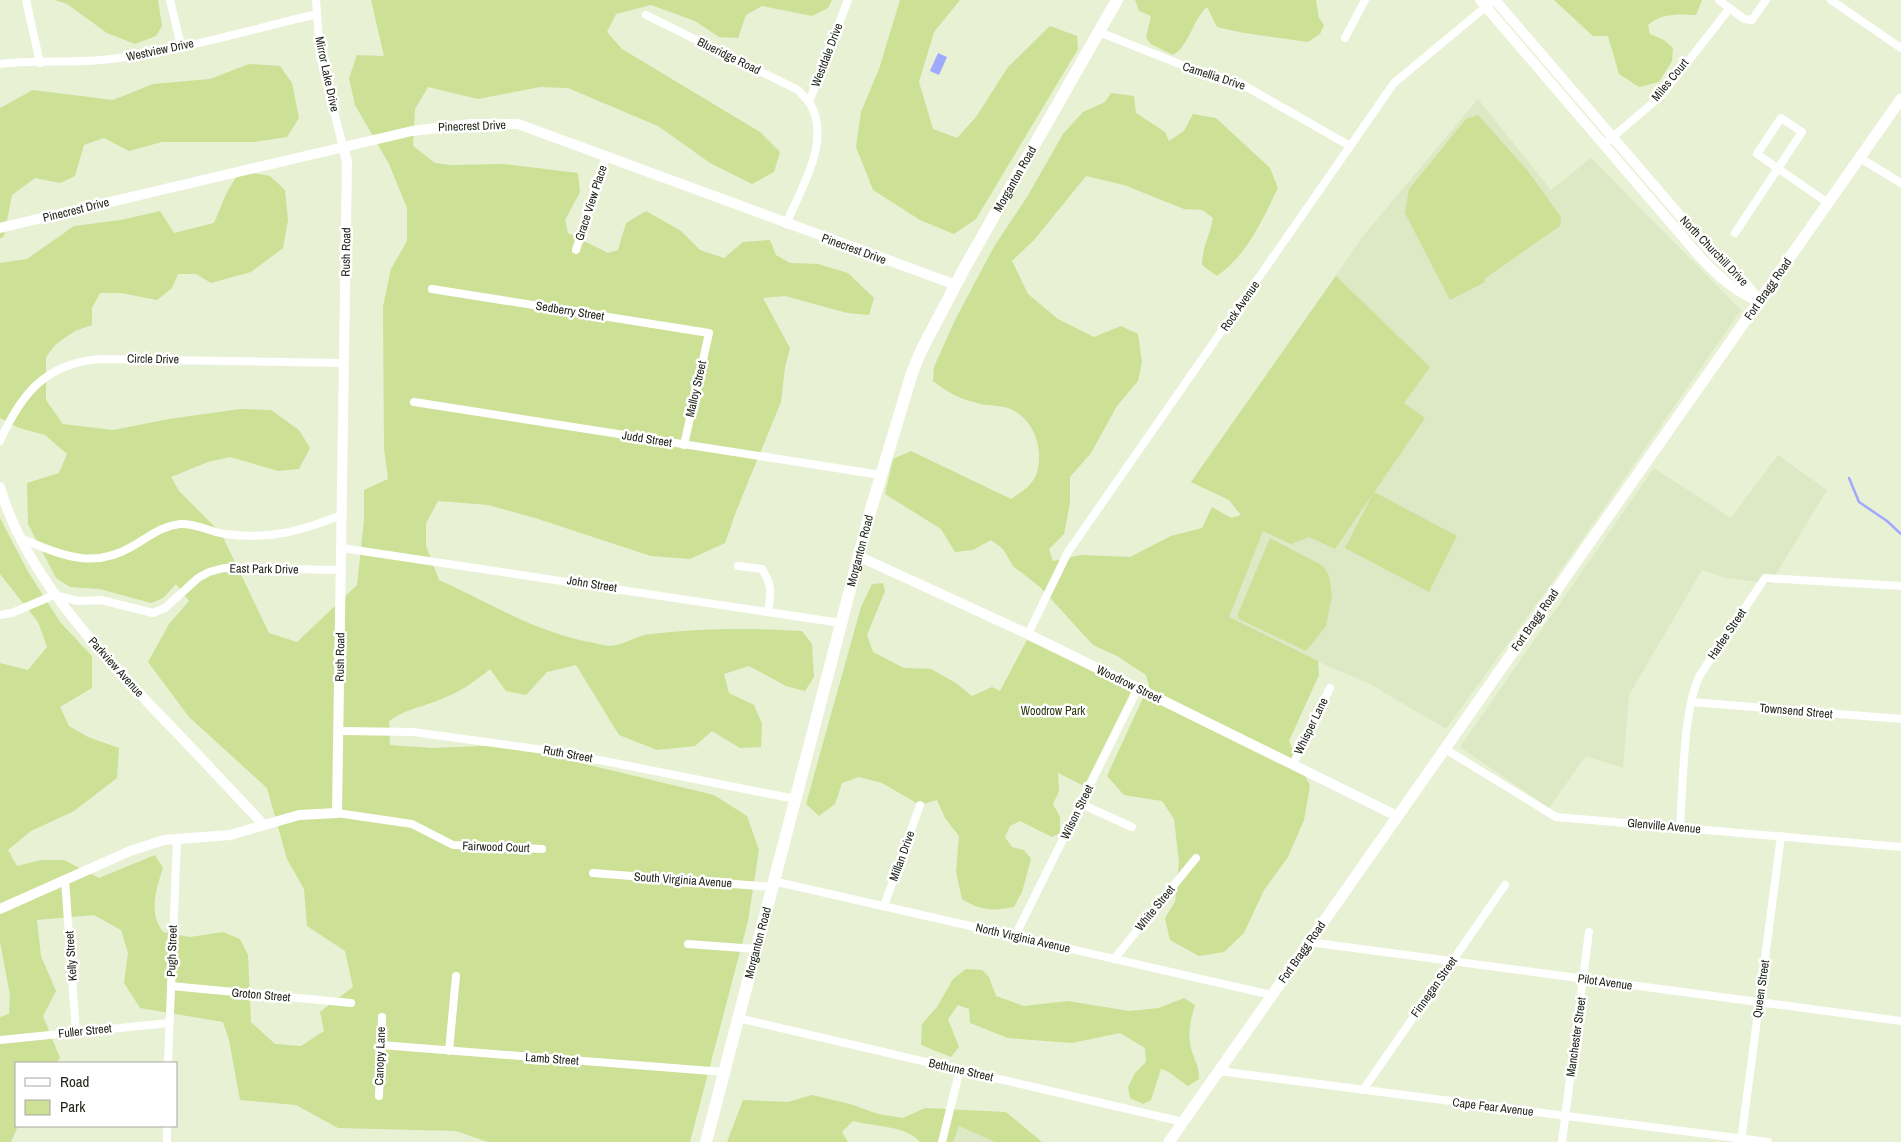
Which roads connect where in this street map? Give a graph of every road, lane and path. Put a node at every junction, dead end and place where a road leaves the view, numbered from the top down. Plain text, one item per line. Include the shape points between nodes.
1 (26, 0) edge
2 (170, 0) edge
3 (316, 0) edge
4 (848, 0) edge
5 (1117, 0) edge
6 (1366, 0) edge
7 (1719, 0) edge
8 (1766, 0) edge
9 (1831, 0) edge
10 (1489, 2) edge
11 (1729, 9) junction
12 (317, 14) junction
13 (646, 16) dead end
14 (1099, 32) junction
15 (1345, 38) dead end
16 (181, 46) junction
17 (1901, 48) edge
18 (40, 62) junction
19 (0, 64) edge
20 (1901, 98) edge
21 (809, 102) junction
22 (1612, 137) junction
23 (1603, 144) junction
24 (1350, 146) junction
25 (343, 147) junction
26 (606, 156) junction
27 (1860, 158) junction
28 (1778, 168) junction
29 (1901, 183) edge
30 (1828, 203) junction
31 (786, 224) junction
32 (0, 228) edge
33 (1735, 233) dead end
34 (576, 250) dead end
35 (956, 285) junction
36 (432, 289) dead end
37 (1760, 302) junction
38 (709, 333) joint
39 (344, 362) junction
40 (414, 402) dead end
41 (0, 441) edge
42 (684, 445) junction
43 (880, 475) junction
44 (0, 487) edge
45 (342, 514) junction
46 (22, 539) junction
47 (342, 548) junction
48 (858, 556) junction
49 (738, 566) dead end
50 (342, 570) junction
51 (1901, 586) edge
52 (54, 595) junction
53 (768, 612) junction
54 (0, 615) edge
55 (841, 623) junction
56 (1028, 634) junction
57 (1138, 688) junction
58 (1330, 688) dead end
59 (1692, 702) junction
60 (1901, 719) edge
61 (339, 731) junction
62 (1444, 749) junction
63 (1292, 764) junction
64 (795, 799) junction
65 (1081, 804) junction
66 (920, 806) dead end
67 (337, 813) junction
68 (1397, 816) junction
69 (264, 824) junction
70 (1132, 827) dead end
71 (1680, 827) junction
72 (1781, 836) junction
73 (177, 839) junction
74 (1901, 847) edge
75 (542, 849) dead end
76 (1196, 858) dead end
77 (593, 873) dead end
78 (65, 880) junction
79 (773, 884) junction
80 (1505, 884) dead end
81 (884, 906) junction
82 (0, 909) edge
83 (1589, 932) dead end
84 (1015, 936) junction
85 (1309, 942) junction
86 (688, 944) dead end
87 (756, 950) junction
88 (1114, 958) junction
89 (1452, 961) junction
90 (456, 976) dead end
91 (1583, 979) junction
92 (171, 986) junction
93 (1272, 995) junction
94 (1759, 1002) junction
95 (351, 1003) dead end
96 (382, 1017) dead end
97 (738, 1018) junction
98 (1901, 1021) edge
99 (170, 1023) junction
100 (76, 1032) junction
101 (0, 1040) edge
102 (381, 1045) junction
103 (449, 1051) junction
104 (168, 1062) edge
105 (960, 1069) junction
106 (1219, 1071) junction
107 (724, 1072) junction
108 (1363, 1090) junction
109 (379, 1096) dead end
110 (1565, 1116) junction
111 (1183, 1122) junction
112 (167, 1127) edge
113 (1741, 1140) edge
114 (167, 1142) edge
115 (706, 1142) edge
116 (942, 1142) edge
117 (1169, 1142) edge
118 (1562, 1142) edge
119 (1768, 1142) edge

1 - 18 street
2 - 16 street
3 - 12 street, Mirror Lake Drive
4 - 21 street, Westdale Drive
5 - 14 main road, Morganton Road
6 - 15 street
7 - 11 street
8 - 11 street via 1752,20 1744,19
9 - 17 street
10 - 22 street, North Churchill Drive
10 - 23 street, North Churchill Drive
10 - 24 street, Rock Avenue via 1394,83
11 - 22 street, Miles Court via 1661,96
12 - 16 street, Westview Drive
12 - 25 street, Mirror Lake Drive via 320,56
13 - 21 street, Blueridge Road via 798,90
14 - 24 street, Camellia Drive via 1187,67 1238,82
14 - 35 main road, Morganton Road
16 - 18 street, Westview Drive via 94,62
18 - 19 street, Westview Drive
20 - 27 main road, Fort Bragg Road
21 - 31 street, Westdale Drive via 817,123 816,152
22 - 23 street, Miles Court
22 - 37 street, North Churchill Drive via 1712,253 1747,285
23 - 37 street, North Churchill Drive via 1720,278 1742,295
24 - 56 street, Rock Avenue via 1068,552
25 - 26 street, Pinecrest Drive via 431,128 494,123 530,127
25 - 32 street, Pinecrest Drive
25 - 39 street, Rush Road via 347,161
26 - 31 street, Pinecrest Drive
26 - 34 street, Grace View Place
27 - 29 street
27 - 30 main road, Fort Bragg Road
28 - 28 street via 1757,154 1781,118 1802,132
28 - 30 street
28 - 33 street
30 - 37 main road, Fort Bragg Road
31 - 35 street, Pinecrest Drive
35 - 43 main road, Morganton Road via 912,373
36 - 38 street, Sedberry Street
37 - 62 main road, Fort Bragg Road
38 - 42 street, Malloy Street
39 - 41 street, Circle Drive via 99,358 75,362 54,371 35,385 19,404
39 - 45 street, Rush Road
40 - 42 street, Judd Street
42 - 43 street, Judd Street
43 - 48 main road, Morganton Road
44 - 46 street, Parkview Avenue
45 - 46 street via 292,533 262,537 221,533 187,524 170,526 153,532 116,556 92,560
45 - 47 street, Rush Road
46 - 52 street, Parkview Avenue
47 - 50 street, Rush Road
47 - 53 street, John Street
48 - 55 main road, Morganton Road
48 - 56 street, Woodrow Street
49 - 53 street via 762,569 770,582
50 - 52 street, East Park Drive via 224,568 208,572 165,608 153,613 101,600 78,601
50 - 61 street, Rush Road
51 - 59 street, Harlee Street via 1765,578 1700,675
52 - 54 street
52 - 69 street, Parkview Avenue via 117,670
53 - 55 street, John Street
55 - 64 main road, Morganton Road
56 - 57 street, Woodrow Street
57 - 63 street, Woodrow Street
57 - 65 street, Wilson Street
58 - 63 street, Whisper Lane
59 - 60 street, Townsend Street
59 - 71 street, Harlee Street
61 - 64 street, Ruth Street via 413,732 559,752
61 - 67 street, Rush Road
62 - 68 main road, Fort Bragg Road
62 - 71 street, Glenville Avenue via 1556,817
63 - 68 street, Woodrow Street
64 - 79 main road, Morganton Road
65 - 70 street
65 - 84 street, Wilson Street
66 - 81 street, Millan Drive
67 - 69 street via 299,815
67 - 75 street, Fairwood Court via 412,824 453,845
68 - 85 main road, Fort Bragg Road
69 - 73 street via 248,832
71 - 72 street, Glenville Avenue
72 - 74 street, Glenville Avenue
72 - 94 street, Queen Street
73 - 78 street via 130,851
73 - 92 street, Pugh Street
76 - 88 street, White Street
77 - 79 street, South Virginia Avenue
78 - 82 street
78 - 100 street, Kelly Street
79 - 81 street, North Virginia Avenue
79 - 87 main road, Morganton Road
80 - 89 street, Finnegan Street
81 - 84 street, North Virginia Avenue
83 - 91 street, Manchester Street
84 - 88 street, North Virginia Avenue
85 - 89 street, Pilot Avenue
85 - 93 main road, Fort Bragg Road
86 - 87 street
87 - 97 main road, Morganton Road
88 - 93 street, North Virginia Avenue
89 - 91 street, Pilot Avenue
89 - 108 street, Finnegan Street
90 - 103 street
91 - 94 street, Pilot Avenue
91 - 110 street, Manchester Street
92 - 95 street, Groton Street
92 - 99 street, Pugh Street
93 - 106 main road, Fort Bragg Road
94 - 98 street, Pilot Avenue
94 - 113 street, Queen Street
96 - 102 street, Canopy Lane
97 - 105 street, Bethune Street
97 - 107 main road, Morganton Road
99 - 100 street, Fuller Street
99 - 104 street, Pugh Street
100 - 101 street, Fuller Street
102 - 103 street, Lamb Street
102 - 109 street, Canopy Lane
103 - 107 street, Lamb Street
105 - 111 street, Bethune Street
105 - 116 street
106 - 108 street, Cape Fear Avenue
106 - 111 main road, Fort Bragg Road
107 - 115 main road, Morganton Road
108 - 110 street, Cape Fear Avenue
110 - 113 street, Cape Fear Avenue
110 - 118 street, Manchester Street
111 - 117 main road, Fort Bragg Road
112 - 114 street
113 - 119 street, Cape Fear Avenue

